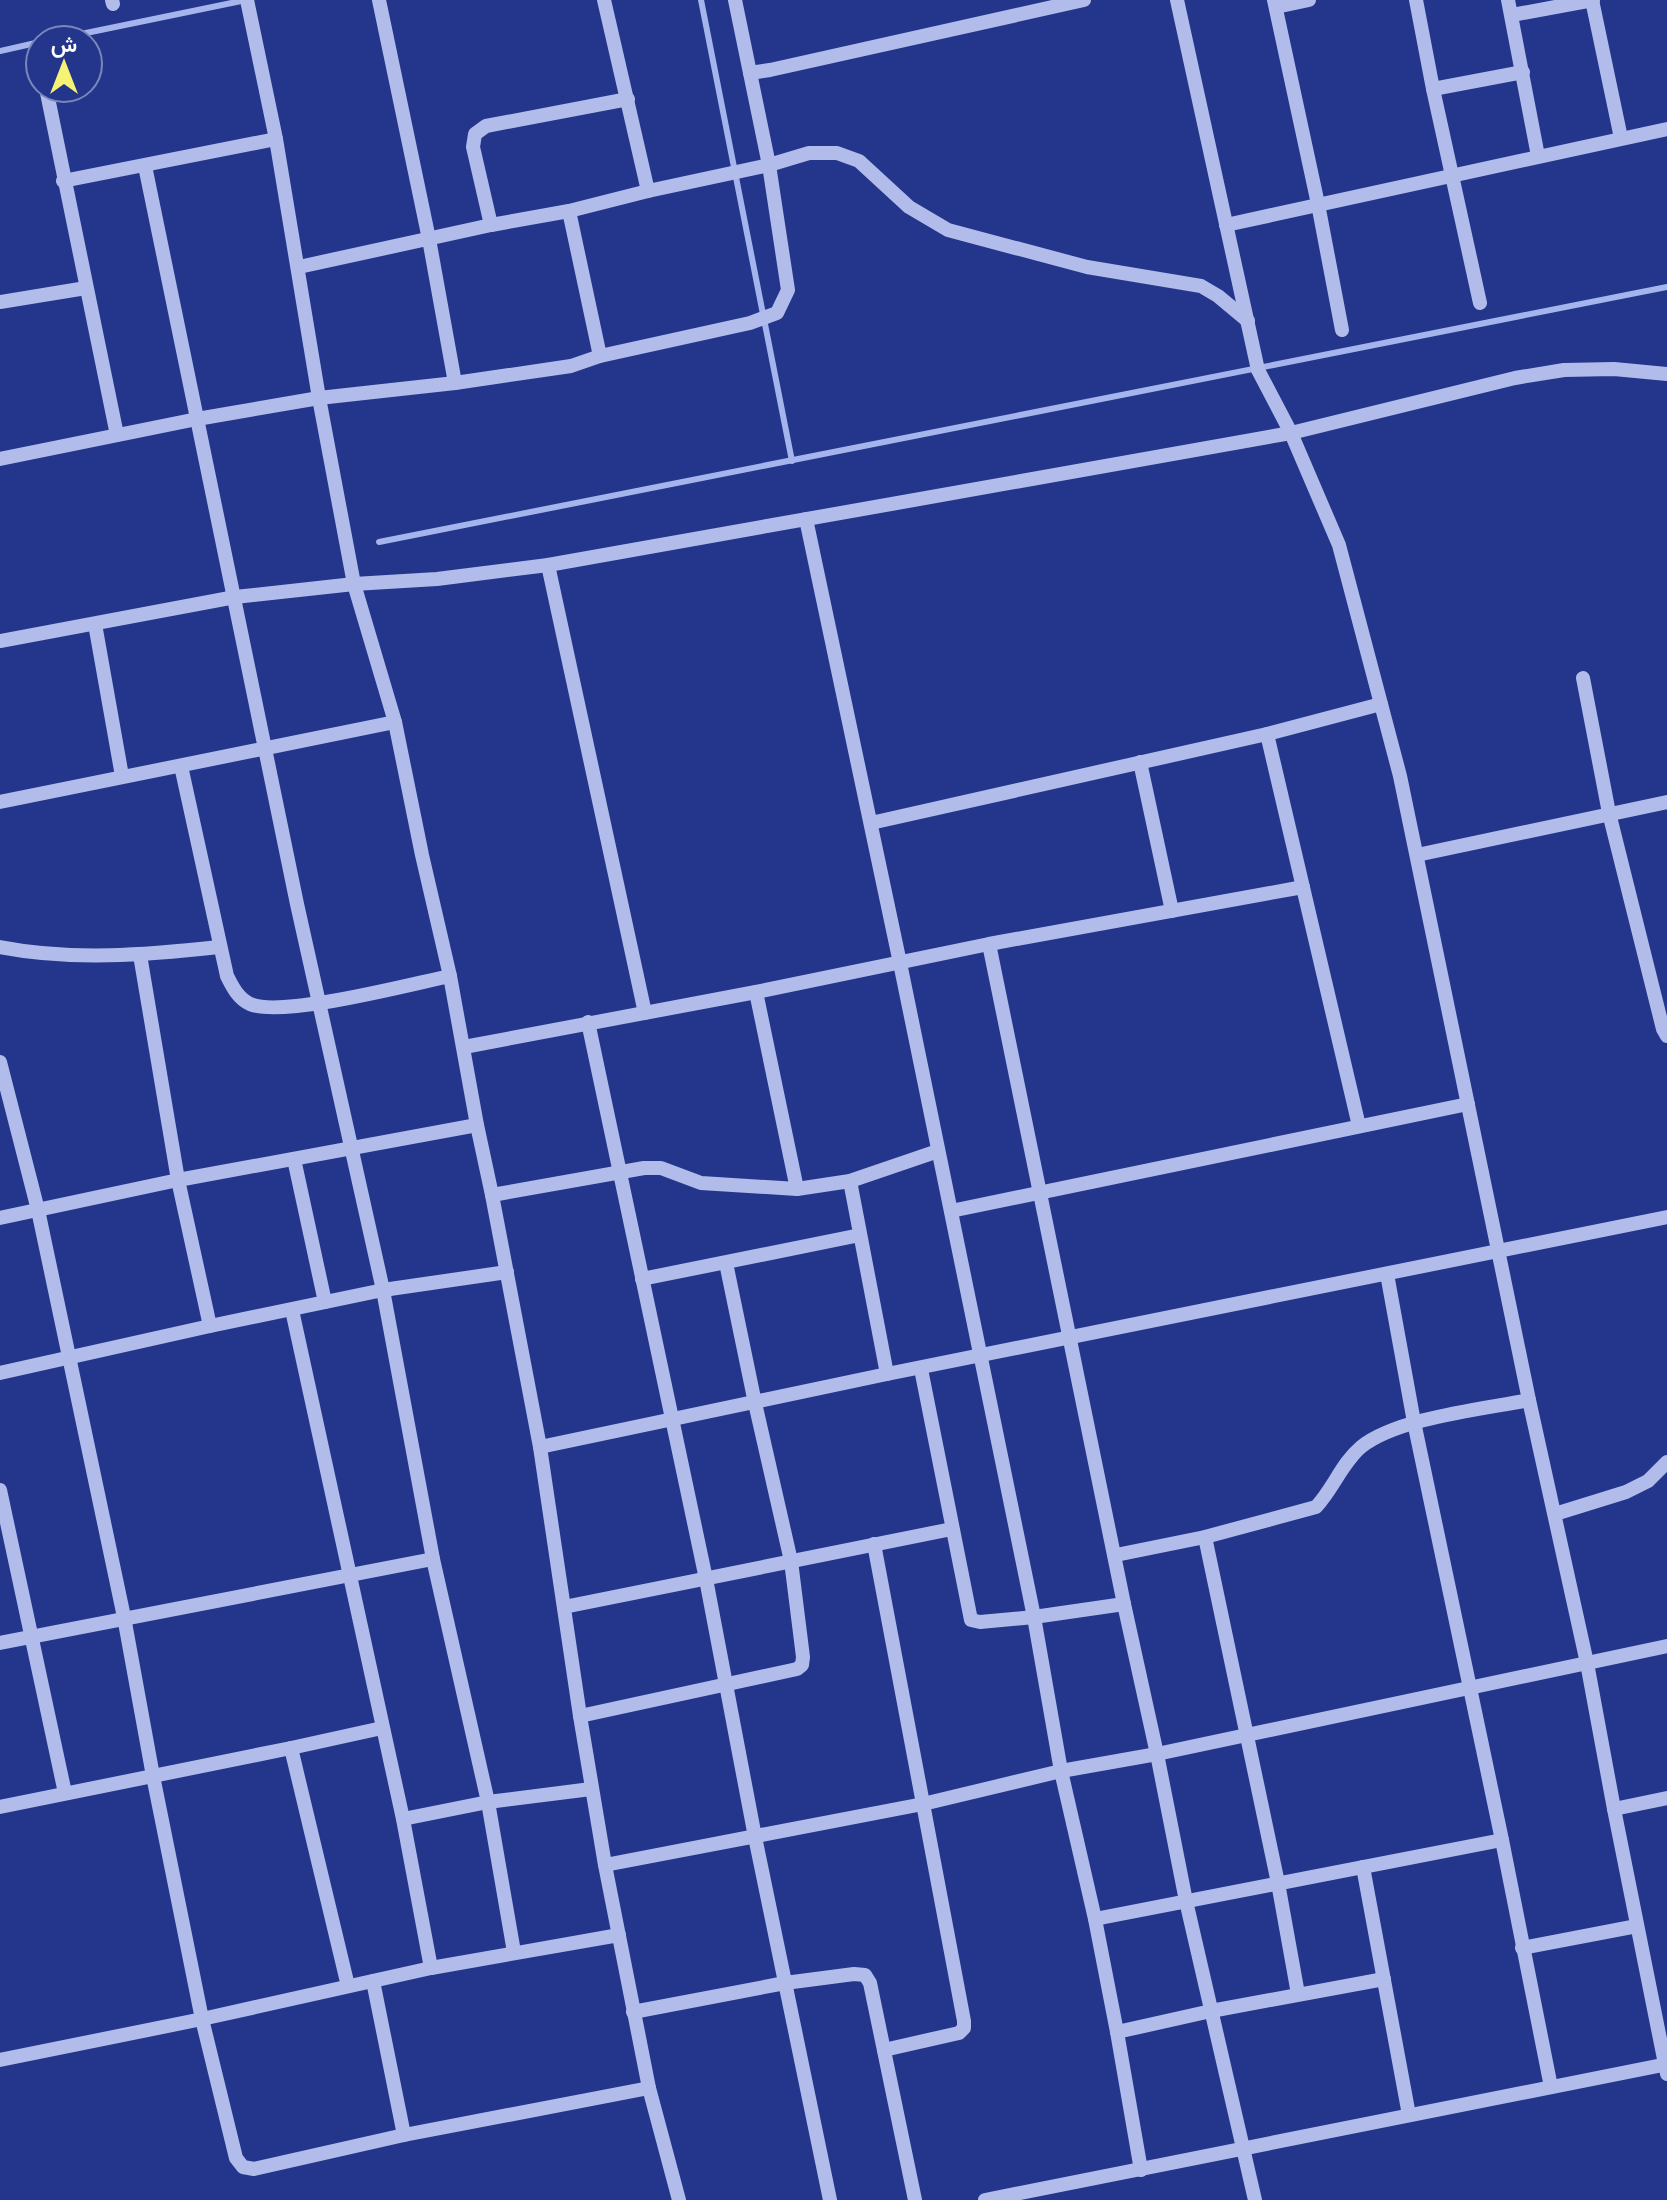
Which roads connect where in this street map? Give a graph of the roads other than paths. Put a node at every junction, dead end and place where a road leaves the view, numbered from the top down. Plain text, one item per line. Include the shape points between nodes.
1 (247, 0) edge
2 (379, 0) edge
3 (604, 0) edge
4 (735, 0) edge
5 (1084, 0) edge
6 (1177, 0) edge
7 (1309, 0) edge
8 (1416, 0) edge
9 (1592, 0) edge
10 (1275, 4) edge
11 (1510, 7) edge
12 (1523, 72) junction
13 (750, 73) junction
14 (1433, 89) junction
15 (628, 99) junction
16 (49, 104) edge
17 (1667, 129) edge
18 (1621, 138) junction
19 (276, 139) junction
20 (1538, 156) junction
21 (769, 165) junction
22 (145, 166) junction
23 (1452, 176) junction
24 (63, 181) junction
25 (648, 191) junction
26 (1318, 204) junction
27 (569, 211) junction
28 (491, 225) junction
29 (1226, 225) junction
30 (429, 239) junction
31 (299, 267) junction
32 (86, 288) junction
33 (0, 302) edge
34 (1480, 303) dead end
35 (1248, 321) junction
36 (1342, 330) dead end
37 (600, 356) junction
38 (1667, 374) edge
39 (455, 383) junction
40 (319, 398) junction
41 (197, 419) junction
42 (1291, 433) junction
43 (117, 435) junction
44 (0, 459) edge
45 (806, 519) junction
46 (548, 565) junction
47 (354, 584) junction
48 (235, 597) junction
49 (95, 624) junction
50 (0, 641) edge
51 (1583, 678) dead end
52 (1381, 704) junction
53 (395, 722) junction
54 (1267, 734) junction
55 (265, 749) junction
56 (1140, 762) junction
57 (181, 766) junction
58 (122, 776) junction
59 (0, 802) edge
60 (1667, 802) edge
61 (1609, 813) junction
62 (871, 823) junction
63 (1417, 855) junction
64 (1303, 887) junction
65 (1172, 911) junction
66 (989, 944) junction
67 (0, 947) edge
68 (219, 947) junction
69 (140, 955) junction
70 (900, 963) junction
71 (450, 976) junction
72 (756, 992) junction
73 (320, 1003) junction
74 (645, 1013) junction
75 (588, 1022) junction
76 (1667, 1036) edge
77 (464, 1047) junction
78 (1, 1065) edge
79 (1468, 1104) junction
80 (477, 1125) junction
81 (1359, 1126) junction
82 (353, 1148) junction
83 (938, 1151) junction
84 (294, 1159) junction
85 (620, 1171) junction
86 (178, 1180) junction
87 (850, 1181) junction
88 (797, 1189) junction
89 (1042, 1192) junction
90 (492, 1195) junction
91 (38, 1210) junction
92 (951, 1211) junction
93 (1667, 1217) edge
94 (0, 1218) edge
95 (860, 1235) junction
96 (1499, 1251) junction
97 (726, 1263) junction
98 (507, 1272) junction
99 (1387, 1274) junction
100 (642, 1279) junction
101 (383, 1290) junction
102 (325, 1302) junction
103 (292, 1310) junction
104 (210, 1326) junction
105 (1071, 1339) junction
106 (981, 1357) junction
107 (70, 1358) junction
108 (921, 1369) junction
109 (0, 1373) edge
110 (887, 1374) junction
111 (1529, 1400) junction
112 (755, 1403) junction
113 (672, 1420) junction
114 (1414, 1422) junction
115 (540, 1447) junction
116 (1667, 1462) edge
117 (0, 1491) edge
118 (1555, 1514) junction
119 (952, 1529) junction
120 (1205, 1537) junction
121 (874, 1544) junction
122 (1116, 1555) junction
123 (433, 1559) junction
124 (791, 1561) junction
125 (350, 1575) junction
126 (706, 1579) junction
127 (1124, 1604) junction
128 (564, 1607) junction
129 (124, 1617) junction
130 (1034, 1617) junction
131 (31, 1637) junction
132 (0, 1643) edge
133 (1667, 1646) edge
134 (1587, 1663) junction
135 (726, 1686) junction
136 (1469, 1689) junction
137 (580, 1716) junction
138 (382, 1728) junction
139 (1245, 1735) junction
140 (291, 1748) junction
141 (1157, 1754) junction
142 (1061, 1771) junction
143 (153, 1776) junction
144 (591, 1789) junction
145 (65, 1793) junction
146 (1667, 1798) edge
147 (488, 1802) junction
148 (923, 1804) junction
149 (0, 1807) edge
150 (1614, 1809) junction
151 (403, 1819) junction
152 (755, 1837) junction
153 (1502, 1840) junction
154 (605, 1865) junction
155 (1363, 1867) junction
156 (1278, 1883) junction
157 (1186, 1901) junction
158 (1095, 1919) junction
159 (1637, 1926) junction
160 (619, 1935) junction
161 (1522, 1948) junction
162 (514, 1952) junction
163 (431, 1968) junction
164 (1384, 1979) junction
165 (373, 1981) junction
166 (785, 1983) junction
167 (348, 1986) junction
168 (1298, 1994) junction
169 (1211, 2011) junction
170 (633, 2012) junction
171 (202, 2019) junction
172 (1117, 2032) junction
173 (884, 2050) junction
174 (0, 2060) edge
175 (1666, 2068) edge
176 (1551, 2087) junction
177 (649, 2088) junction
178 (1409, 2115) junction
179 (404, 2135) junction
180 (1243, 2149) junction
181 (1141, 2170) junction
182 (679, 2200) edge
183 (830, 2200) edge
184 (915, 2200) edge
185 (985, 2200) edge
186 (1255, 2200) edge

1 - 19 street
2 - 30 street
3 - 15 street
4 - 13 street
5 - 13 street
6 - 29 street
7 - 10 street
8 - 14 street
9 - 11 street
9 - 18 street
10 - 26 street
11 - 12 street
12 - 14 street
12 - 20 street
13 - 21 street
14 - 23 street
15 - 25 street
15 - 28 street via 486,126 475,134 473,147
16 - 24 street
17 - 18 street
18 - 20 street
19 - 22 street
19 - 31 street
20 - 23 street
21 - 25 street
21 - 35 street via 809,153 837,153 859,161 909,207 948,230 1087,267 1201,286
21 - 37 street via 788,290 777,313
22 - 24 street
22 - 41 street
23 - 26 street
23 - 34 street
24 - 32 street
25 - 27 street
26 - 29 street
26 - 36 street
27 - 28 street
27 - 37 street
28 - 30 street
29 - 35 street
30 - 31 street
30 - 39 street
31 - 40 street
32 - 33 street
32 - 43 street
35 - 42 street via 1257,363
37 - 39 street via 571,366
38 - 42 street via 1564,370
39 - 40 street
40 - 41 street
40 - 47 street
41 - 43 street
41 - 48 street
42 - 45 street
42 - 52 street via 1339,545
43 - 44 street
45 - 46 street
45 - 62 street
46 - 47 street
46 - 74 street
47 - 48 street
47 - 53 street
48 - 49 street
48 - 55 street
49 - 50 street
49 - 58 street
51 - 61 street
52 - 54 street
52 - 63 street
53 - 55 street
53 - 71 street
54 - 56 street
54 - 64 street
55 - 57 street
55 - 73 street
56 - 62 street
56 - 65 street
57 - 58 street
57 - 68 street
58 - 59 street
60 - 61 street
61 - 63 street
61 - 76 street
62 - 70 street
63 - 79 street
64 - 65 street
64 - 81 street
65 - 66 street
66 - 70 street
66 - 89 street
67 - 69 street via 51,955
68 - 69 street
68 - 73 street via 236,993 249,1003 264,1008
69 - 86 street
70 - 72 street
70 - 83 street
71 - 73 street
71 - 77 street
72 - 74 street
72 - 88 street
73 - 82 street
74 - 75 street
75 - 77 street
75 - 85 street
77 - 80 street
78 - 91 street
79 - 81 street
79 - 96 street
80 - 82 street
80 - 90 street
81 - 89 street
82 - 84 street
82 - 101 street
83 - 87 street
83 - 92 street
84 - 86 street
84 - 102 street
85 - 88 street via 661,1168 701,1183
85 - 90 street
85 - 100 street
86 - 91 street
86 - 104 street
87 - 88 street
87 - 95 street
89 - 92 street
89 - 105 street
90 - 98 street
91 - 94 street
91 - 107 street
92 - 106 street
93 - 96 street
95 - 97 street
95 - 110 street
96 - 99 street
96 - 111 street
97 - 100 street
97 - 112 street
98 - 101 street
98 - 115 street
99 - 105 street
99 - 114 street
100 - 113 street
101 - 102 street
101 - 123 street
102 - 103 street
103 - 104 street
103 - 125 street
104 - 107 street
105 - 106 street
105 - 122 street
106 - 108 street
106 - 130 street
107 - 109 street
107 - 129 street
108 - 110 street
108 - 119 street
110 - 112 street
111 - 114 street
111 - 118 street
112 - 113 street
112 - 124 street
113 - 115 street
113 - 126 street
114 - 120 street via 1358,1449 1316,1507
114 - 136 street
115 - 128 street
116 - 118 street via 1648,1481 1626,1492
117 - 131 street
118 - 134 street
119 - 121 street
119 - 130 street via 971,1620
120 - 122 street
120 - 139 street
121 - 124 street
121 - 148 street
122 - 127 street
123 - 125 street
123 - 147 street
124 - 126 street
124 - 135 street via 802,1665
125 - 129 street
125 - 138 street
126 - 128 street
126 - 135 street
127 - 130 street
127 - 141 street
128 - 137 street
129 - 131 street
129 - 143 street
130 - 142 street
131 - 132 street
131 - 145 street
133 - 134 street
134 - 136 street
134 - 150 street
135 - 137 street
135 - 152 street
136 - 139 street
136 - 153 street
137 - 144 street
138 - 140 street
138 - 151 street
139 - 141 street
139 - 156 street
140 - 143 street
140 - 167 street
141 - 142 street
141 - 157 street
142 - 148 street
142 - 158 street
143 - 145 street
143 - 171 street
144 - 147 street
144 - 154 street
145 - 149 street
146 - 150 street
147 - 151 street
147 - 162 street
148 - 152 street
148 - 173 street via 964,2028
150 - 159 street
151 - 163 street
152 - 154 street
152 - 166 street
153 - 155 street
153 - 161 street
154 - 160 street
155 - 156 street
155 - 164 street
156 - 157 street
156 - 168 street
157 - 158 street
157 - 169 street
158 - 172 street
159 - 161 street
159 - 175 street
160 - 162 street
160 - 170 street
161 - 176 street
162 - 163 street
163 - 165 street
164 - 168 street
164 - 178 street
165 - 167 street
165 - 179 street
166 - 170 street
166 - 173 street via 865,1975
166 - 183 street
167 - 171 street
168 - 169 street
169 - 172 street
169 - 180 street
170 - 177 street
171 - 174 street
171 - 179 street via 236,2158 243,2167 254,2169
172 - 181 street
173 - 184 street
175 - 176 street
176 - 178 street
177 - 179 street
177 - 182 street
178 - 180 street
180 - 181 street
180 - 186 street
181 - 185 street

